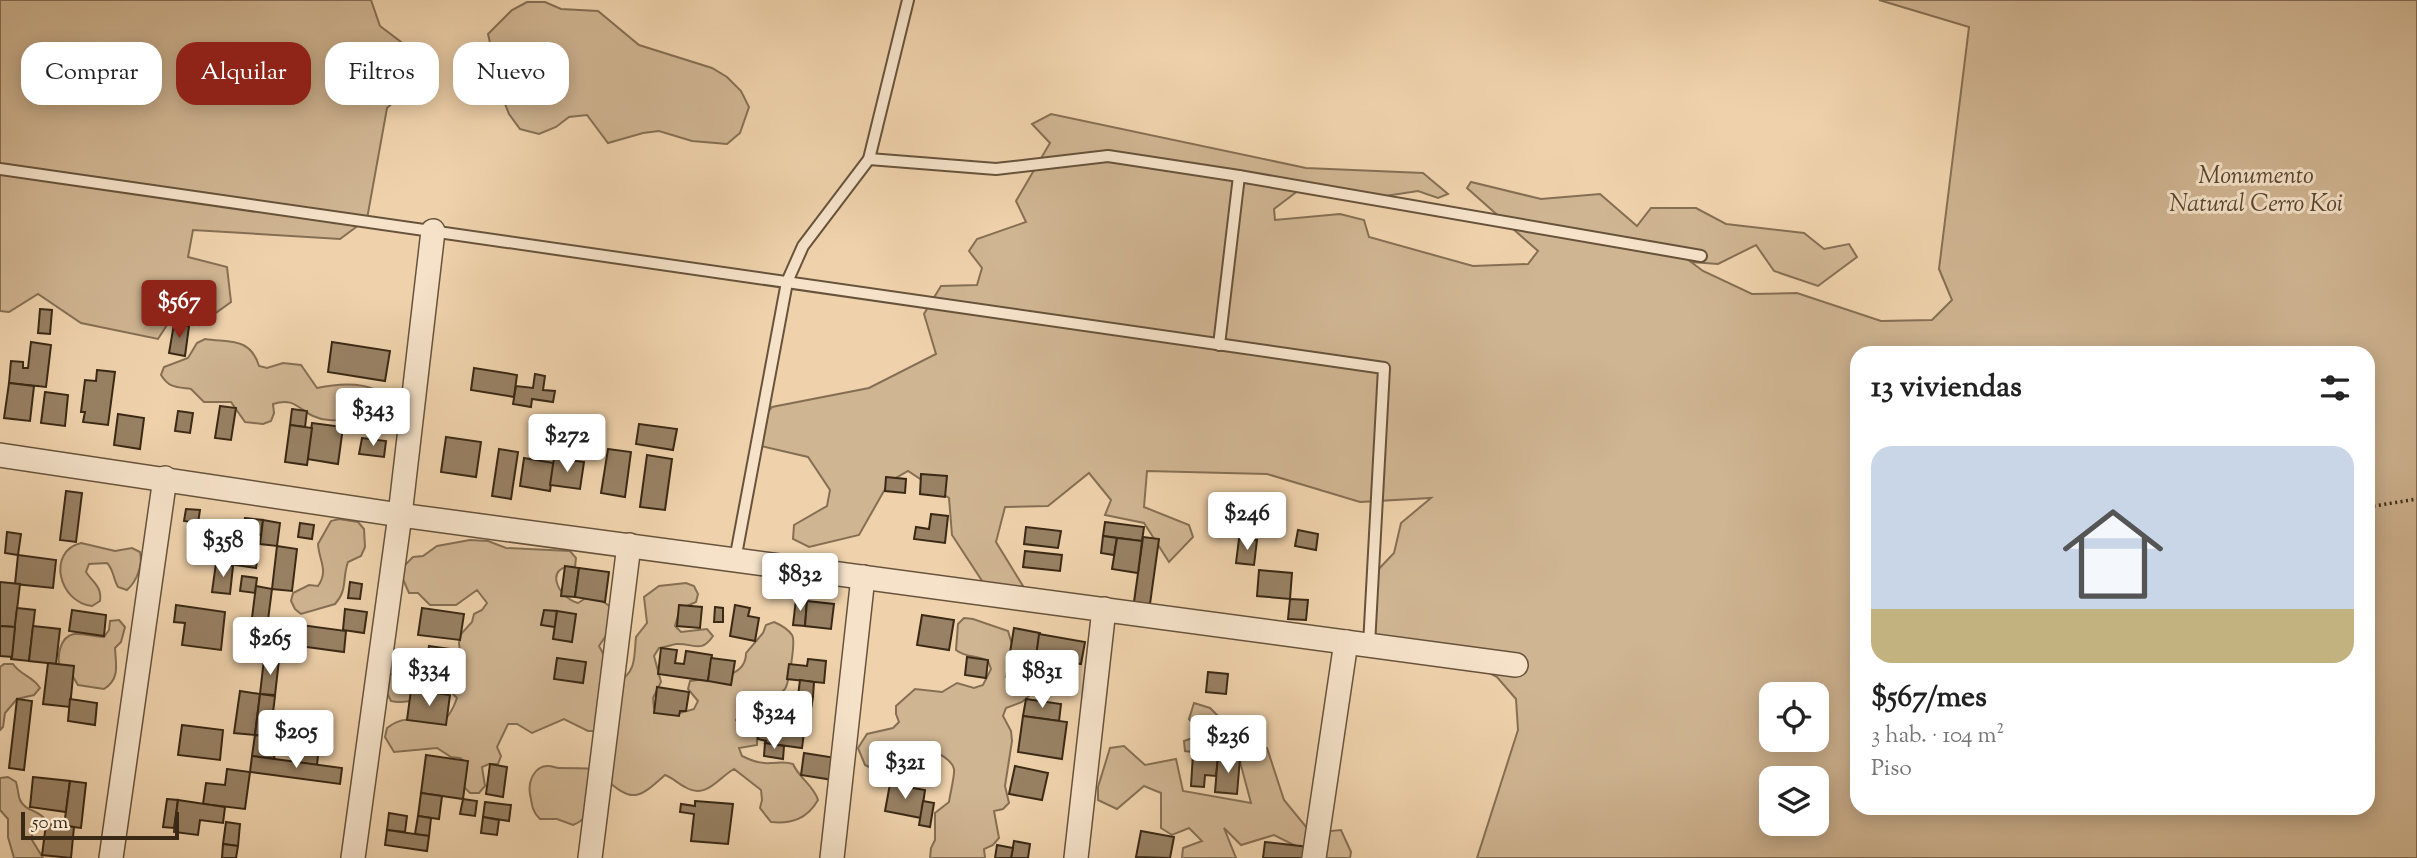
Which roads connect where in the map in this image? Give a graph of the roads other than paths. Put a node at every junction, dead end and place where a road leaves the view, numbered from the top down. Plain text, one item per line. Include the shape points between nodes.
1 (908, 0) edge
2 (869, 159) junction
3 (0, 169) edge
4 (1239, 176) junction
5 (433, 232) junction
6 (1702, 256) dead end
7 (787, 282) junction
8 (1219, 345) junction
9 (0, 455) edge
10 (165, 478) junction
11 (400, 515) junction
12 (629, 545) junction
13 (736, 560) junction
14 (863, 577) junction
15 (1104, 609) junction
16 (1357, 643) junction
17 (1516, 665) dead end
18 (111, 858) edge
19 (354, 858) edge
20 (590, 858) edge
21 (832, 858) edge
22 (1076, 858) edge
23 (1314, 858) edge

1 - 2 lane
2 - 4 lane via 996,169 1108,156
2 - 7 lane via 803,246
3 - 5 lane
4 - 6 lane
4 - 8 lane
5 - 7 lane
5 - 11 street
7 - 8 lane
7 - 13 lane
8 - 16 lane via 1384,368
9 - 10 street
10 - 11 street
10 - 18 street
11 - 12 street
11 - 19 street
12 - 13 street
12 - 20 street
13 - 14 street
14 - 15 street
14 - 21 street
15 - 16 street
15 - 22 street
16 - 17 street
16 - 23 street

